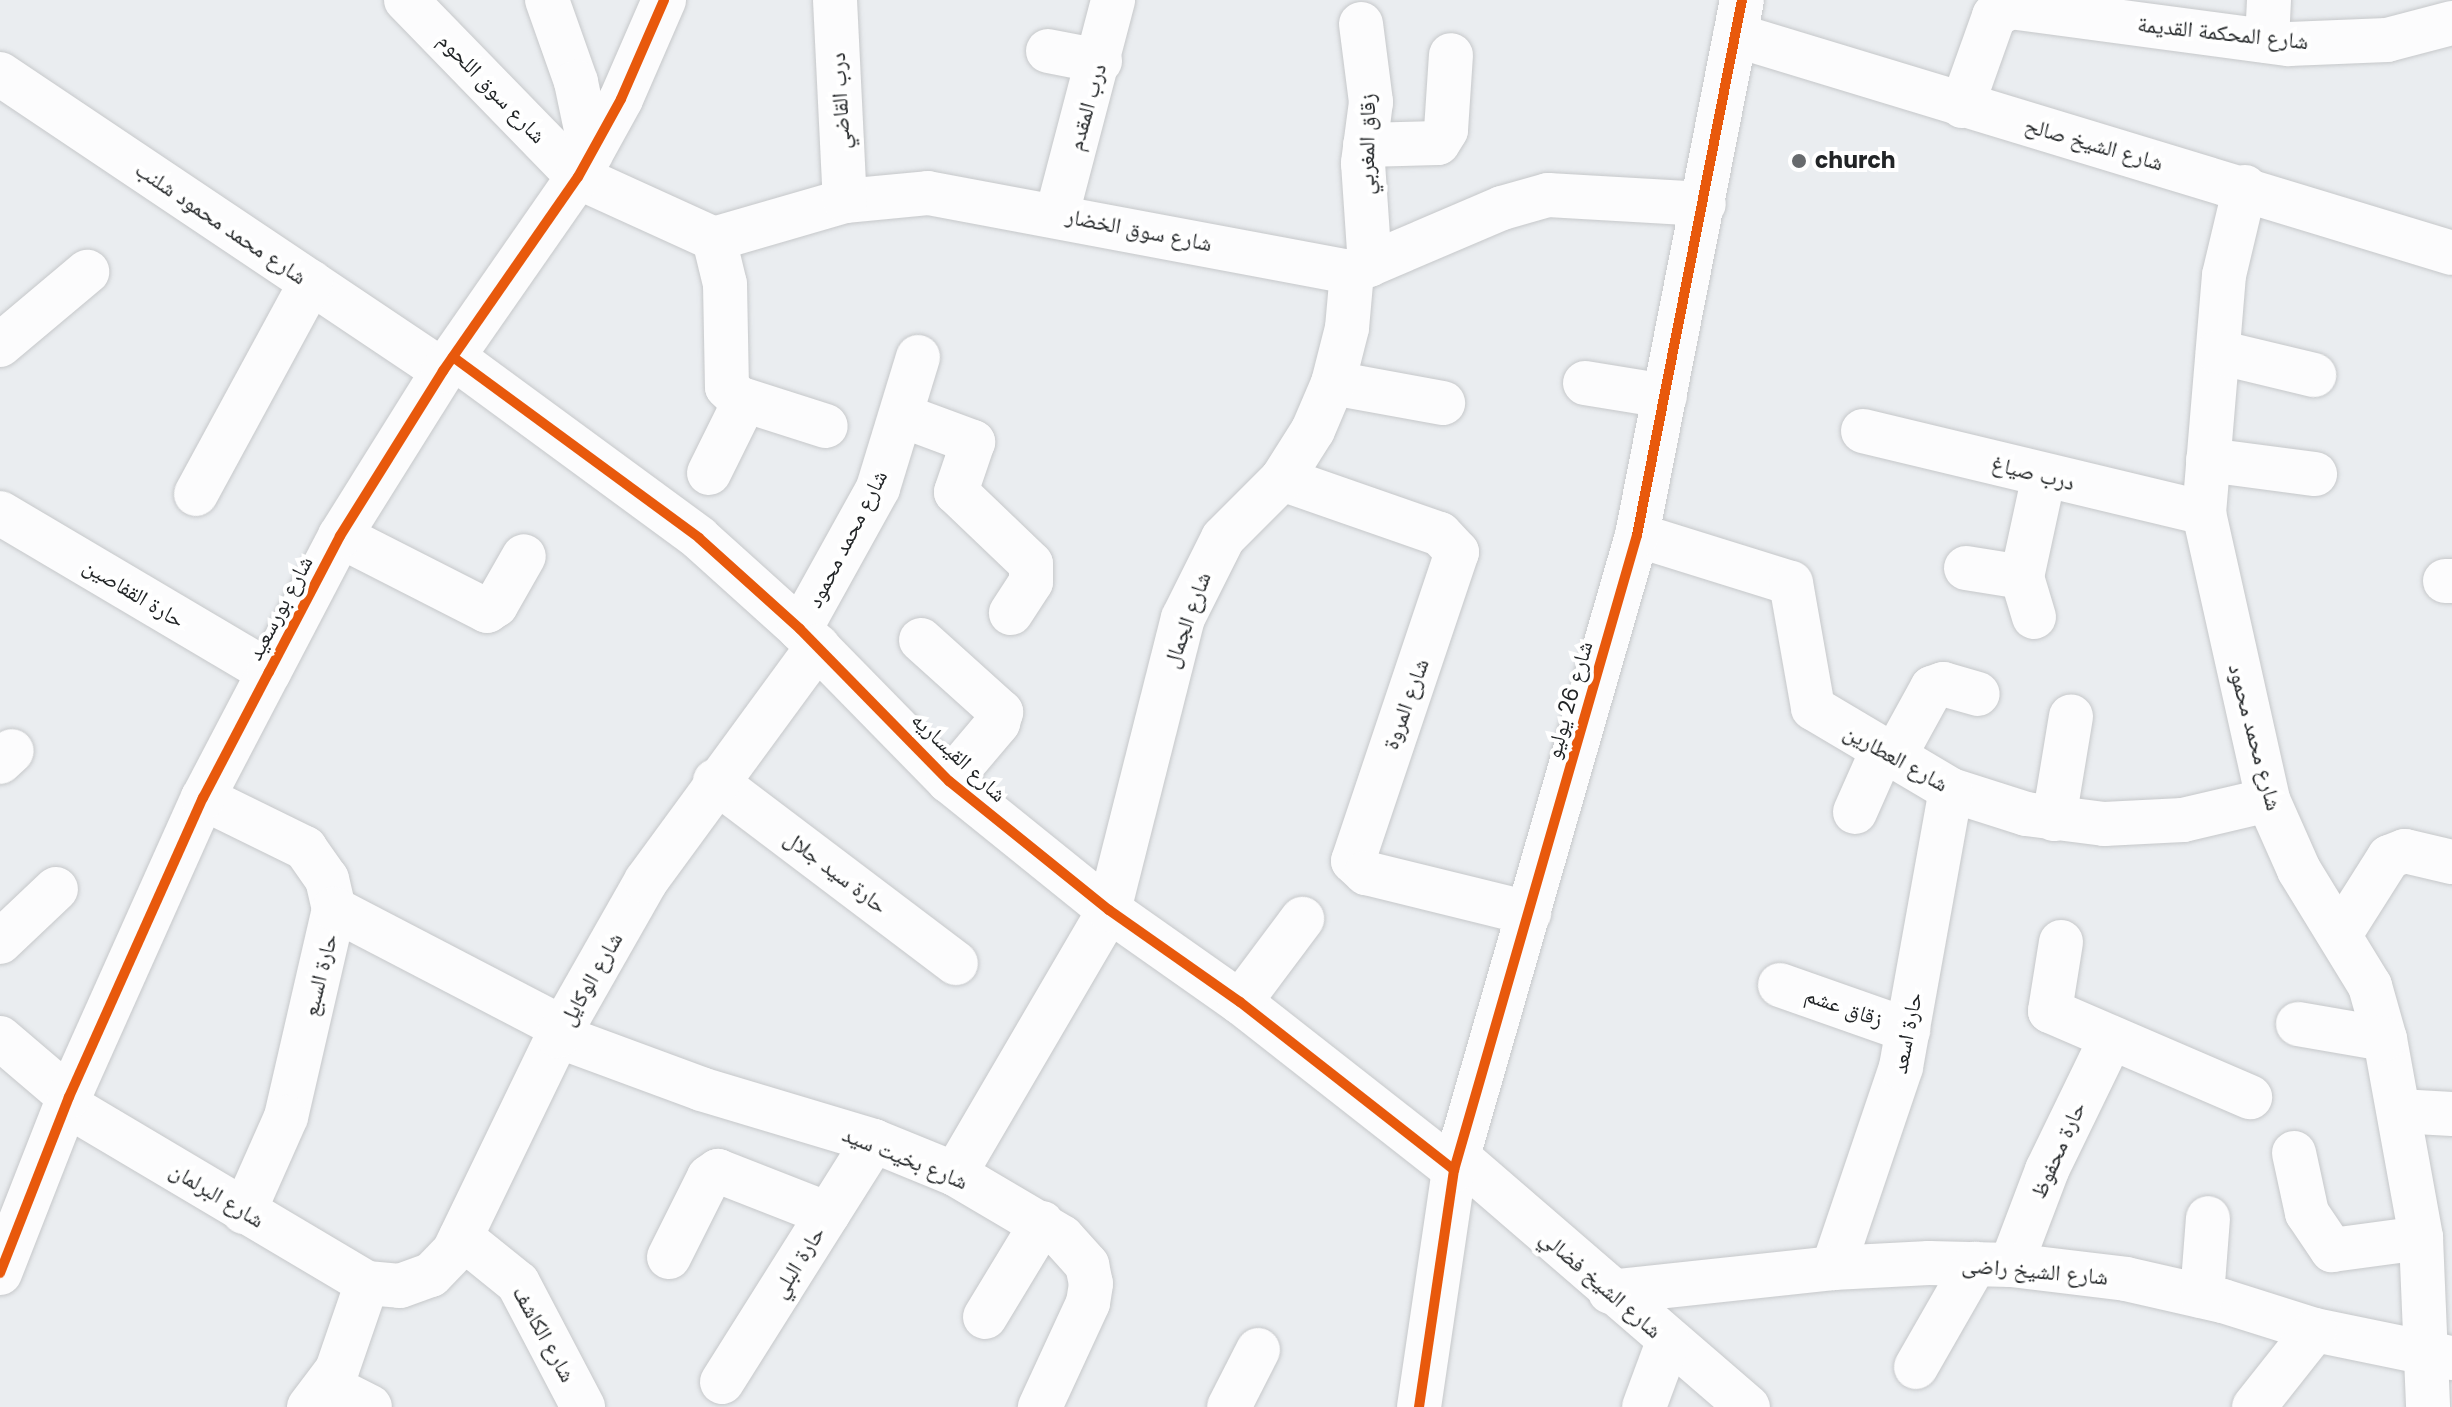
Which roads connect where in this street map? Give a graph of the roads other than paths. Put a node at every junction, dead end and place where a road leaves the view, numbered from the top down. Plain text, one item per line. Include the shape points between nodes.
1 (406, 0) edge
2 (547, 0) edge
3 (664, 0) edge
4 (835, 0) edge
5 (1113, 0) edge
6 (1988, 5) edge
7 (2173, 14) edge
8 (2448, 16) edge
9 (1739, 17) edge
10 (2268, 20) edge
11 (1361, 24) dead end
12 (1048, 51) dead end
13 (1451, 55) dead end
14 (1100, 61) junction
15 (0, 74) edge
16 (1962, 106) junction
17 (1365, 145) junction
18 (585, 165) junction
19 (2245, 187) junction
20 (845, 201) junction
21 (1704, 204) junction
22 (1057, 214) junction
23 (714, 239) junction
24 (2452, 253) edge
25 (1361, 268) junction
26 (87, 272) dead end
27 (311, 282) junction
28 (0, 345) edge
29 (2218, 352) junction
30 (918, 357) dead end
31 (448, 364) junction
32 (2314, 375) dead end
33 (1333, 383) junction
34 (1585, 383) dead end
35 (1665, 396) junction
36 (745, 400) junction
37 (1443, 403) dead end
38 (903, 416) junction
39 (826, 426) dead end
40 (1863, 431) dead end
41 (2208, 460) junction
42 (709, 473) dead end
43 (2315, 474) dead end
44 (2044, 475) junction
45 (1282, 479) junction
46 (196, 494) dead end
47 (2204, 513) junction
48 (3, 523) edge
49 (1637, 535) junction
50 (340, 536) junction
51 (524, 556) dead end
52 (1966, 568) dead end
53 (1011, 613) dead end
54 (809, 637) junction
55 (921, 640) dead end
56 (269, 672) junction
57 (1978, 694) dead end
58 (2071, 716) dead end
59 (1888, 754) junction
60 (715, 781) junction
61 (949, 781) junction
62 (1951, 790) junction
63 (203, 798) junction
64 (2268, 800) junction
65 (1855, 812) dead end
66 (2054, 819) junction
67 (2452, 862) edge
68 (56, 889) dead end
69 (334, 909) junction
70 (1109, 910) junction
71 (1529, 913) junction
72 (1302, 919) dead end
73 (2341, 933) junction
74 (0, 942) edge
75 (2061, 942) dead end
76 (956, 963) dead end
77 (1780, 985) dead end
78 (1240, 1002) junction
79 (2298, 1024) dead end
80 (1908, 1030) junction
81 (561, 1032) junction
82 (0, 1038) edge
83 (2111, 1038) junction
84 (2385, 1039) junction
85 (2250, 1097) dead end
86 (68, 1101) junction
87 (2399, 1111) junction
88 (2452, 1114) edge
89 (874, 1141) junction
90 (2294, 1153) dead end
91 (1456, 1163) junction
92 (955, 1174) junction
93 (244, 1212) junction
94 (828, 1214) junction
95 (2208, 1218) dead end
96 (1042, 1223) junction
97 (461, 1237) junction
98 (2432, 1250) edge
99 (669, 1257) dead end
100 (1993, 1265) junction
101 (1833, 1268) junction
102 (0, 1273) edge
103 (367, 1283) junction
104 (1610, 1292) junction
105 (2202, 1296) junction
106 (985, 1317) dead end
107 (2315, 1330) junction
108 (1668, 1342) junction
109 (1258, 1350) dead end
110 (2438, 1356) edge
111 (1916, 1367) dead end
112 (722, 1382) dead end
113 (319, 1396) edge
114 (1052, 1402) edge
115 (370, 1407) edge
116 (583, 1407) edge
117 (1229, 1407) edge
118 (1419, 1407) edge
119 (1644, 1407) edge
120 (1748, 1407) edge
121 (2254, 1407) edge
122 (2428, 1407) edge

1 - 18 street, شارع سوق اللحوم
2 - 18 street via 576,82
3 - 18 street, شارع بورسعيد
4 - 20 street, درب القاضي
5 - 14 street, درب المقدم
6 - 7 street, شارع المحكمة القديمة
6 - 16 street, شارع المحكمة القديمة
7 - 10 street, شارع المحكمة القديمة
8 - 10 street, شارع المحكمة القديمة via 2387,40
9 - 16 street, شارع الشيخ صالح
9 - 21 street, شارع 26 يوليو
11 - 17 street, زقاق المغربي via 1371,102
12 - 14 street
13 - 17 street via 1446,130 1438,143
14 - 22 street, درب المقدم
15 - 27 street, شارع محمد محمود شلنب
16 - 19 street, شارع الشيخ صالح
17 - 25 street, زقاق المغربي
18 - 23 street
18 - 31 street, شارع بورسعيد
19 - 24 street, شارع الشيخ صالح
19 - 29 street, شارع محمد محمود via 2224,275
20 - 22 street, شارع سوق الخضار via 928,193
20 - 23 street, شارع سوق الخضار
21 - 25 street via 1548,195 1502,208
21 - 35 street, شارع 26 يوليو
22 - 25 street, شارع سوق الخضار
23 - 36 street via 725,284 727,387
25 - 33 street, شارع الجمال
26 - 28 street
27 - 31 street, شارع محمد محمود شلنب
27 - 46 street
29 - 32 street
29 - 41 street, شارع محمد محمود
30 - 38 street, شارع محمد محمود
31 - 50 street, شارع بورسعيد
31 - 54 street, شارع القيساريه via 689,530
33 - 37 street
33 - 45 street, شارع الجمال via 1313,430
34 - 35 street
35 - 49 street, شارع 26 يوليو
36 - 39 street
36 - 42 street
38 - 53 street via 973,442 956,492 1031,564 1031,582
38 - 54 street, شارع محمد محمود via 878,488
40 - 44 street, درب صياغ
41 - 43 street
41 - 47 street, شارع محمد محمود
44 - 47 street, درب صياغ
44 - 52 street via 2028,597
45 - 70 street, شارع الجمال via 1242,515 1199,576 1151,733
45 - 71 street, شارع المروة via 1440,534 1457,552 1353,861 1366,873
47 - 64 street, شارع محمد محمود
48 - 56 street, حارة القفاصين
49 - 59 street, شارع العطارين via 1791,583 1813,708
49 - 71 street, شارع 26 يوليو
50 - 51 street via 487,611 496,605
50 - 56 street, شارع بورسعيد
54 - 60 street, شارع الوكايل
54 - 61 street, شارع القيساريه
55 - 61 street via 1001,712 998,723
56 - 63 street, شارع بورسعيد
57 - 59 street via 1943,684 1932,688
58 - 66 street
59 - 62 street, شارع العطارين
59 - 65 street
60 - 76 street, حارة سيد جلال
60 - 81 street, شارع الوكايل via 667,847
61 - 70 street, شارع القيساريه
62 - 66 street, شارع العطارين
62 - 80 street, حارة اسعد
63 - 69 street, حارة السبع via 305,848 327,879
63 - 86 street, شارع بورسعيد
64 - 66 street, شارع العطارين via 2183,820 2104,824
64 - 73 street, شارع محمد محمود via 2299,870
67 - 73 street via 2405,851 2389,857
68 - 74 street
69 - 81 street, شارع بخيت سيد
69 - 93 street, حارة السبع via 286,1117
70 - 78 street, شارع القيساريه
70 - 92 street, شارع الجمال
71 - 91 street, شارع 26 يوليو
72 - 78 street
73 - 84 street, شارع محمد محمود via 2370,986
75 - 83 street via 2048,1009
77 - 80 street, زقاق عشم
78 - 91 street, شارع القيساريه
79 - 84 street
80 - 101 street, حارة اسعد via 1894,1096
81 - 89 street, شارع بخيت سيد via 701,1089
81 - 97 street, شارع الوكايل
82 - 86 street, شارع البرلمان
83 - 85 street
83 - 100 street, حارة محفوظ via 2047,1170
84 - 87 street, شارع محمد محمود
86 - 93 street, شارع البرلمان
86 - 102 street, شارع بورسعيد
87 - 88 street
87 - 98 street, شارع محمد محمود
89 - 92 street, شارع بخيت سيد
89 - 94 street, حارة البلي
90 - 98 street via 2307,1213 2332,1250
91 - 104 street, شارع الشيخ فضالي
91 - 118 street, شارع 26 يوليو
92 - 96 street, شارع بخيت سيد
93 - 103 street, شارع البرلمان
94 - 99 street via 718,1171 710,1175
94 - 112 street, حارة البلي
95 - 105 street
96 - 106 street
96 - 114 street, شارع بخيت سيد via 1076,1248 1091,1284
97 - 103 street, شارع الوكايل via 431,1275 400,1286
97 - 116 street, شارع الكاشف via 518,1283
98 - 110 street, شارع محمد محمود
100 - 101 street, شارع الشيخ راضى
100 - 105 street, شارع الشيخ راضى via 2126,1279
100 - 111 street, حارة محفوظ
101 - 104 street, شارع الشيخ راضى
103 - 113 street
104 - 108 street, شارع الشيخ فضالي
105 - 107 street, شارع الشيخ راضى
107 - 110 street, شارع الشيخ راضى
107 - 121 street
108 - 119 street
108 - 120 street, شارع الشيخ فضالي
109 - 117 street
110 - 122 street, شارع محمد محمود
113 - 115 street

